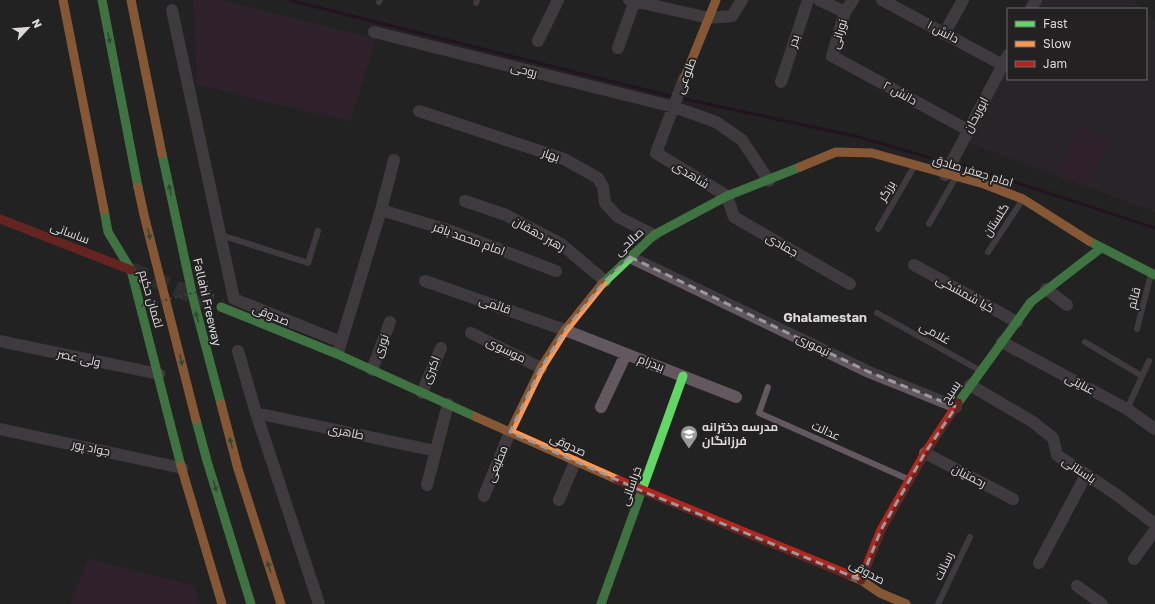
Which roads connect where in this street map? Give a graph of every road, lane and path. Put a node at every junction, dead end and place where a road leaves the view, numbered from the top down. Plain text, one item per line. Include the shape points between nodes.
1 (63, 0) edge
2 (102, 0) edge
3 (131, 0) edge
4 (558, 0) edge
5 (716, 0) edge
6 (742, 0) edge
7 (808, 0) edge
8 (819, 0) edge
9 (853, 0) edge
10 (882, 0) edge
11 (963, 0) edge
12 (633, 1) edge
13 (904, 5) edge
14 (172, 10) dead end
15 (845, 12) junction
16 (709, 18) junction
17 (374, 32) dead end
18 (944, 34) junction
19 (538, 41) dead end
20 (618, 48) dead end
21 (832, 56) joint
22 (1005, 60) edge
23 (684, 79) joint
24 (781, 82) dead end
25 (674, 107) junction
26 (419, 111) dead end
27 (968, 130) junction
28 (836, 152) joint
29 (656, 153) joint
30 (394, 160) dead end
31 (915, 165) junction
32 (951, 176) junction
33 (769, 181) junction
34 (727, 196) junction
35 (1022, 199) junction
36 (465, 201) dead end
37 (381, 210) junction
38 (0, 219) edge
39 (929, 224) dead end
40 (878, 228) dead end
41 (318, 231) dead end
42 (220, 235) junction
43 (654, 235) junction
44 (1101, 248) junction
45 (988, 252) dead end
46 (630, 257) junction
47 (914, 266) dead end
48 (204, 267) dead end
49 (131, 270) junction
50 (556, 272) dead end
51 (1153, 274) edge
52 (605, 280) junction
53 (424, 281) dead end
54 (850, 284) dead end
55 (1046, 289) junction
56 (1067, 305) dead end
57 (141, 306) dead end
58 (221, 307) tunnel mouth
59 (877, 313) dead end
60 (390, 322) dead end
61 (1016, 322) junction
62 (1137, 329) dead end
63 (565, 330) junction
64 (471, 333) dead end
65 (0, 341) edge
66 (341, 342) junction
67 (1002, 342) junction
68 (1085, 342) dead end
69 (441, 348) dead end
70 (238, 351) dead end
71 (337, 354) junction
72 (626, 354) junction
73 (1149, 361) dead end
74 (541, 368) junction
75 (372, 370) junction
76 (982, 371) junction
77 (159, 374) junction
78 (683, 376) junction
79 (1142, 376) junction
80 (970, 385) junction
81 (768, 387) dead end
82 (422, 393) junction
83 (736, 397) dead end
84 (448, 404) junction
85 (601, 407) dead end
86 (956, 407) junction
87 (1127, 409) junction
88 (256, 413) junction
89 (0, 429) edge
90 (1155, 429) edge
91 (510, 432) junction
92 (436, 452) junction
93 (925, 453) junction
94 (575, 462) junction
95 (182, 468) junction
96 (1086, 475) junction
97 (910, 480) junction
98 (428, 485) dead end
99 (642, 491) junction
100 (484, 496) dead end
101 (1013, 499) dead end
102 (559, 500) dead end
103 (1155, 524) edge
104 (1155, 530) edge
105 (970, 537) dead end
106 (1134, 559) dead end
107 (1039, 563) dead end
108 (861, 580) junction
109 (1077, 586) dead end
110 (880, 593) junction
111 (222, 604) edge
112 (251, 604) edge
113 (281, 604) edge
114 (319, 604) edge
115 (601, 604) edge
116 (879, 604) edge
117 (906, 604) edge
118 (938, 604) edge
119 (1102, 604) edge

1 - 49 main road, لقمان حکیم via 108,232
2 -> 112 main road via 144,215 207,461
113 -> 3 main road, Fallahi Freeway via 238,469 194,302
4 - 19 street
5 - 16 main road, طلوعی
6 - 16 street via 732,16
7 - 24 street, بدر
8 - 15 street, نورانی
9 - 15 street, نورانی
10 - 13 street, دانش ۱
11 - 18 street
12 - 16 street
12 - 20 street
13 - 18 street, دانش ۱
14 - 42 street
15 - 21 street, نورانی
16 - 23 main road, طلوعی
17 - 25 street, روحی
18 - 22 street, دانش ۱
21 - 27 street, دانش ۲
22 - 27 street, ابوریحان
23 - 25 street, طلوعی
25 - 29 street, طلوعی
25 - 33 street, روحی via 716,122 742,140
26 - 43 street, بهار via 564,159 598,178 603,187 605,203 618,218
27 - 32 street, ابوریحان
28 - 31 main road, امام جعفر صادق via 872,153
28 - 33 main road, صالحی
29 - 34 street, شاهدی
30 - 37 street
31 - 32 main road, امام جعفر صادق
31 - 40 lane, برزگر
32 - 35 main road, امام جعفر صادق via 984,184
32 - 39 lane
33 - 34 main road, صالحی
34 - 43 main road, صالحی
34 - 54 street, جمادی via 734,217
35 - 44 main road, امام جعفر صادق
35 - 45 lane, گلستان
36 - 52 street, رهبر دهقان via 506,216 561,244
37 - 50 street, امام محمد باقر via 451,232
37 - 66 street
38 - 49 main road, ساسانی
41 - 42 lane via 308,263
42 - 66 street via 234,299
43 - 46 main road, صالحی
44 - 51 main road, امام جعفر صادق
44 - 55 main road, بسیح
46 - 52 main road, صالحی
46 - 86 street, تیموری via 869,372
47 - 61 street, کیا شمشکی
48 - 57 path, bridge via 209,288
49 - 77 main road, لقمان حکیم
51 - 62 lane, قائم
52 - 63 main road, صالحی
53 - 63 street, قائمی
55 - 56 street
55 - 61 main road, بسیح via 1031,302
58 - 71 main road, صدوقی
59 - 76 lane, غلامی
60 - 75 street, نوری
61 - 67 main road, بسیح
63 - 72 street, بیدرام
63 - 74 main road, صالحی
64 - 74 street, موسوی
65 - 77 street, ولی عصر
66 - 71 street
67 - 76 main road, بسیح
67 - 87 street, عنایتی
68 - 79 lane
69 - 82 street, اکبری
70 - 88 street
71 - 75 main road, صدوقی
72 - 78 street, بیدرام
72 - 85 street
73 - 79 lane
74 - 91 main road, صالحی
75 - 82 main road, صدوقی
76 - 80 main road, بسیح
77 - 95 main road, لقمان حکیم
78 - 83 street, بیدرام
78 - 99 main road, خراسانی
79 - 87 lane
80 - 86 main road, بسیح
80 - 96 street, باستانی via 1043,430 1053,438 1058,455
81 - 97 lane, عدالت via 759,413
82 - 84 main road, صدوقی
84 - 91 main road, صدوقی
84 - 92 street
86 - 93 main road, بسیح
87 - 90 street, عنایتی
88 - 92 street, طاهری
88 - 114 street
89 - 95 street, جواد پور
91 - 94 main road, صدوقی
91 - 100 street, مطیعی
92 - 98 street
93 - 97 main road, بسیح
93 - 101 street, رحمتیان
94 - 99 main road, صدوقی
94 - 102 street
95 - 111 main road, لقمان حکیم
96 - 103 street, باستانی
96 - 107 street
97 - 108 main road, بسیح via 881,530
99 - 108 main road, صدوقی
99 - 115 main road, خراسانی
104 - 106 street
105 - 118 lane, رسالت
108 - 110 main road, صدوقی
109 - 119 street
110 - 116 main road
110 - 117 main road, صدوقی

